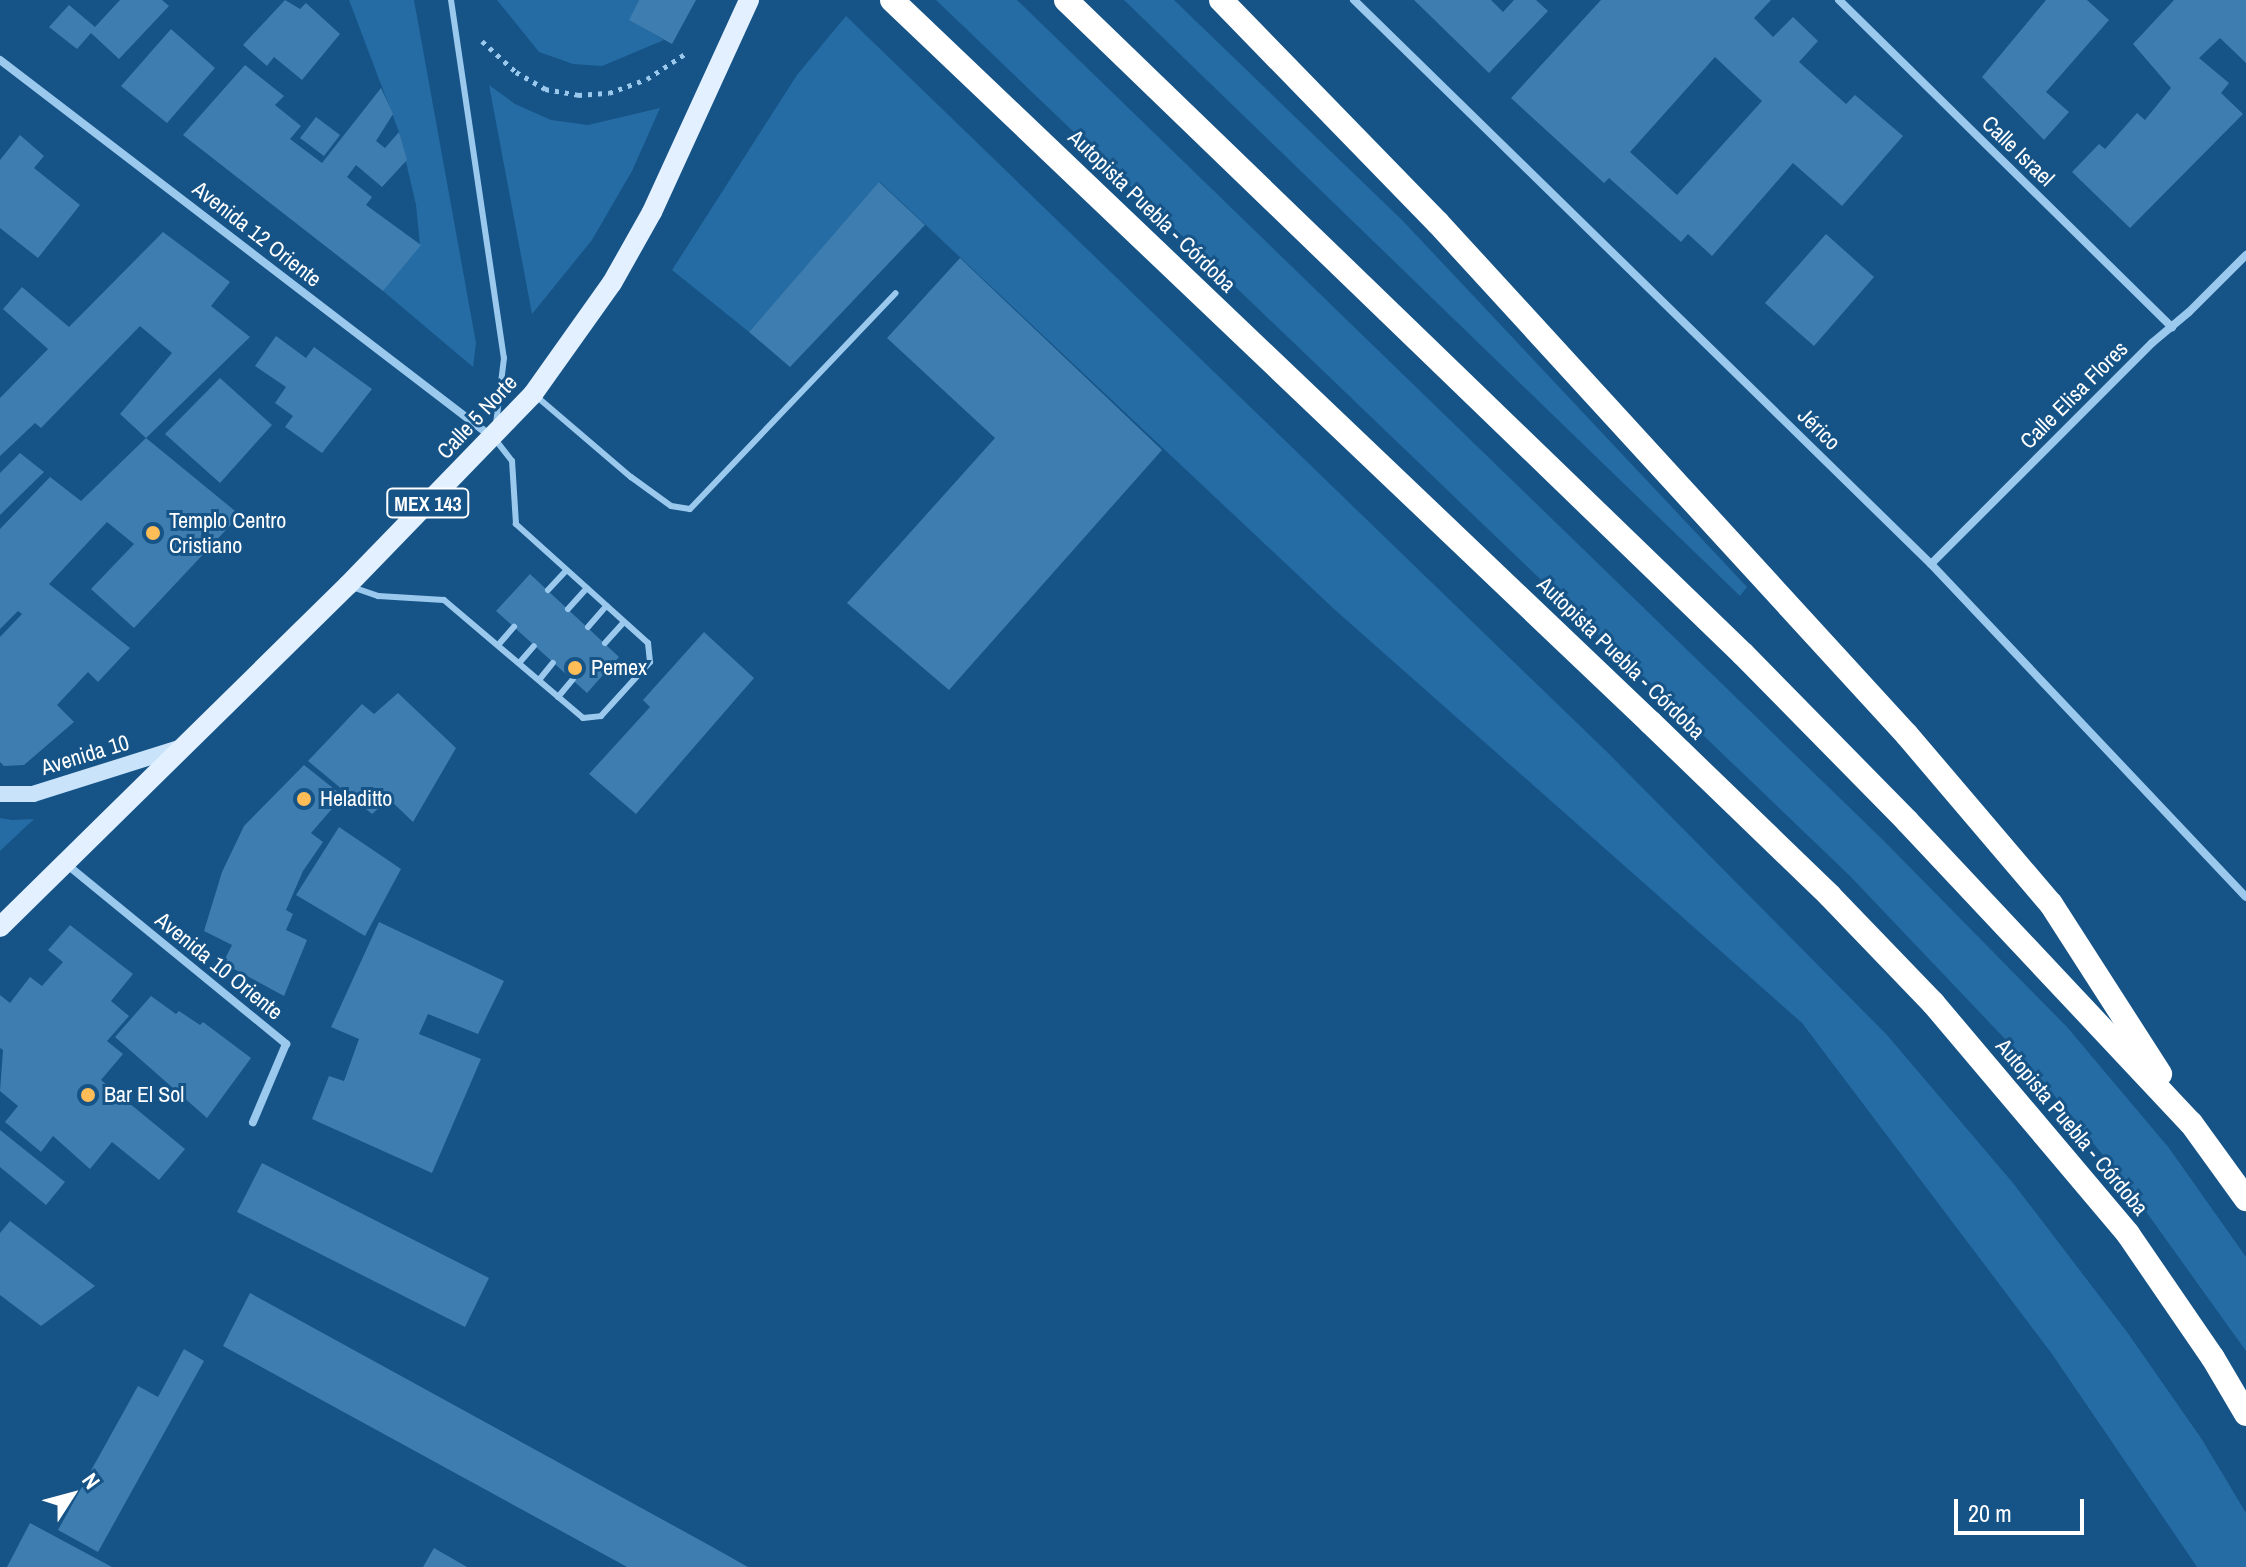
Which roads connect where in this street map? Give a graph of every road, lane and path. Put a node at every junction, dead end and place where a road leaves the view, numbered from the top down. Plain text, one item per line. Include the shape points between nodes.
1 (451, 0) edge
2 (749, 0) edge
3 (892, 0) edge
4 (1066, 0) edge
5 (1221, 0) edge
6 (1354, 0) edge
7 (1839, 0) edge
8 (480, 39) dead end
9 (693, 49) dead end
10 (0, 60) edge
11 (2246, 255) edge
12 (896, 293) dead end
13 (2172, 327) junction
14 (533, 394) junction
15 (493, 438) junction
16 (1931, 564) junction
17 (566, 571) junction
18 (348, 585) junction
19 (587, 588) junction
20 (548, 590) dead end
21 (606, 606) junction
22 (568, 609) dead end
23 (624, 622) junction
24 (514, 627) dead end
25 (588, 627) dead end
26 (605, 643) dead end
27 (499, 644) junction
28 (534, 646) dead end
29 (520, 662) junction
30 (553, 663) dead end
31 (573, 679) dead end
32 (539, 680) junction
33 (558, 697) junction
34 (182, 747) junction
35 (0, 794) edge
36 (65, 862) junction
37 (2246, 897) edge
38 (0, 927) edge
39 (253, 1122) dead end
40 (2191, 1123) junction
41 (2246, 1199) edge
42 (2246, 1414) edge

1 - 15 lane via 504,358
2 - 14 main road, Calle 5 Norte / MEX 143 via 652,212 612,283
3 - 42 highway, Autopista Puebla - Córdoba via 1650,722 1902,971 2128,1234
4 - 40 highway via 1743,654
5 - 40 highway via 1438,223 1917,747 2051,904
6 - 16 street, Jérico
7 - 13 street, Calle Israel
8 - 9 path via 516,72 545,89 578,95 609,93 647,79
10 - 15 street, Avenida 12 Oriente
11 - 13 street, Calle Elisa Flores
12 - 14 lane via 690,509 671,506 631,477
13 - 16 street, Calle Elisa Flores
14 - 15 main road, Calle 5 Norte / MEX 143
15 - 17 lane via 512,461 516,524
15 - 18 main road, Calle 5 Norte / MEX 143
16 - 37 street, Jérico
17 - 19 lane
17 - 20 lane
18 - 27 lane via 378,596 444,600
18 - 34 main road, Calle 5 Norte / MEX 143
19 - 21 lane
19 - 22 lane
21 - 23 lane
21 - 25 lane
23 - 26 lane
23 - 33 lane via 648,643 650,662 601,716 583,718
24 - 27 lane
27 - 29 lane
28 - 29 lane
29 - 32 lane
30 - 32 lane
31 - 33 lane
32 - 33 lane
34 - 35 street, Avenida 10 via 33,794
34 - 36 main road, Calle 5 Norte / MEX 143
36 - 38 main road, Calle 5 Norte / MEX 143
36 - 39 street, Avenida 10 Oriente via 286,1044
40 - 41 highway

